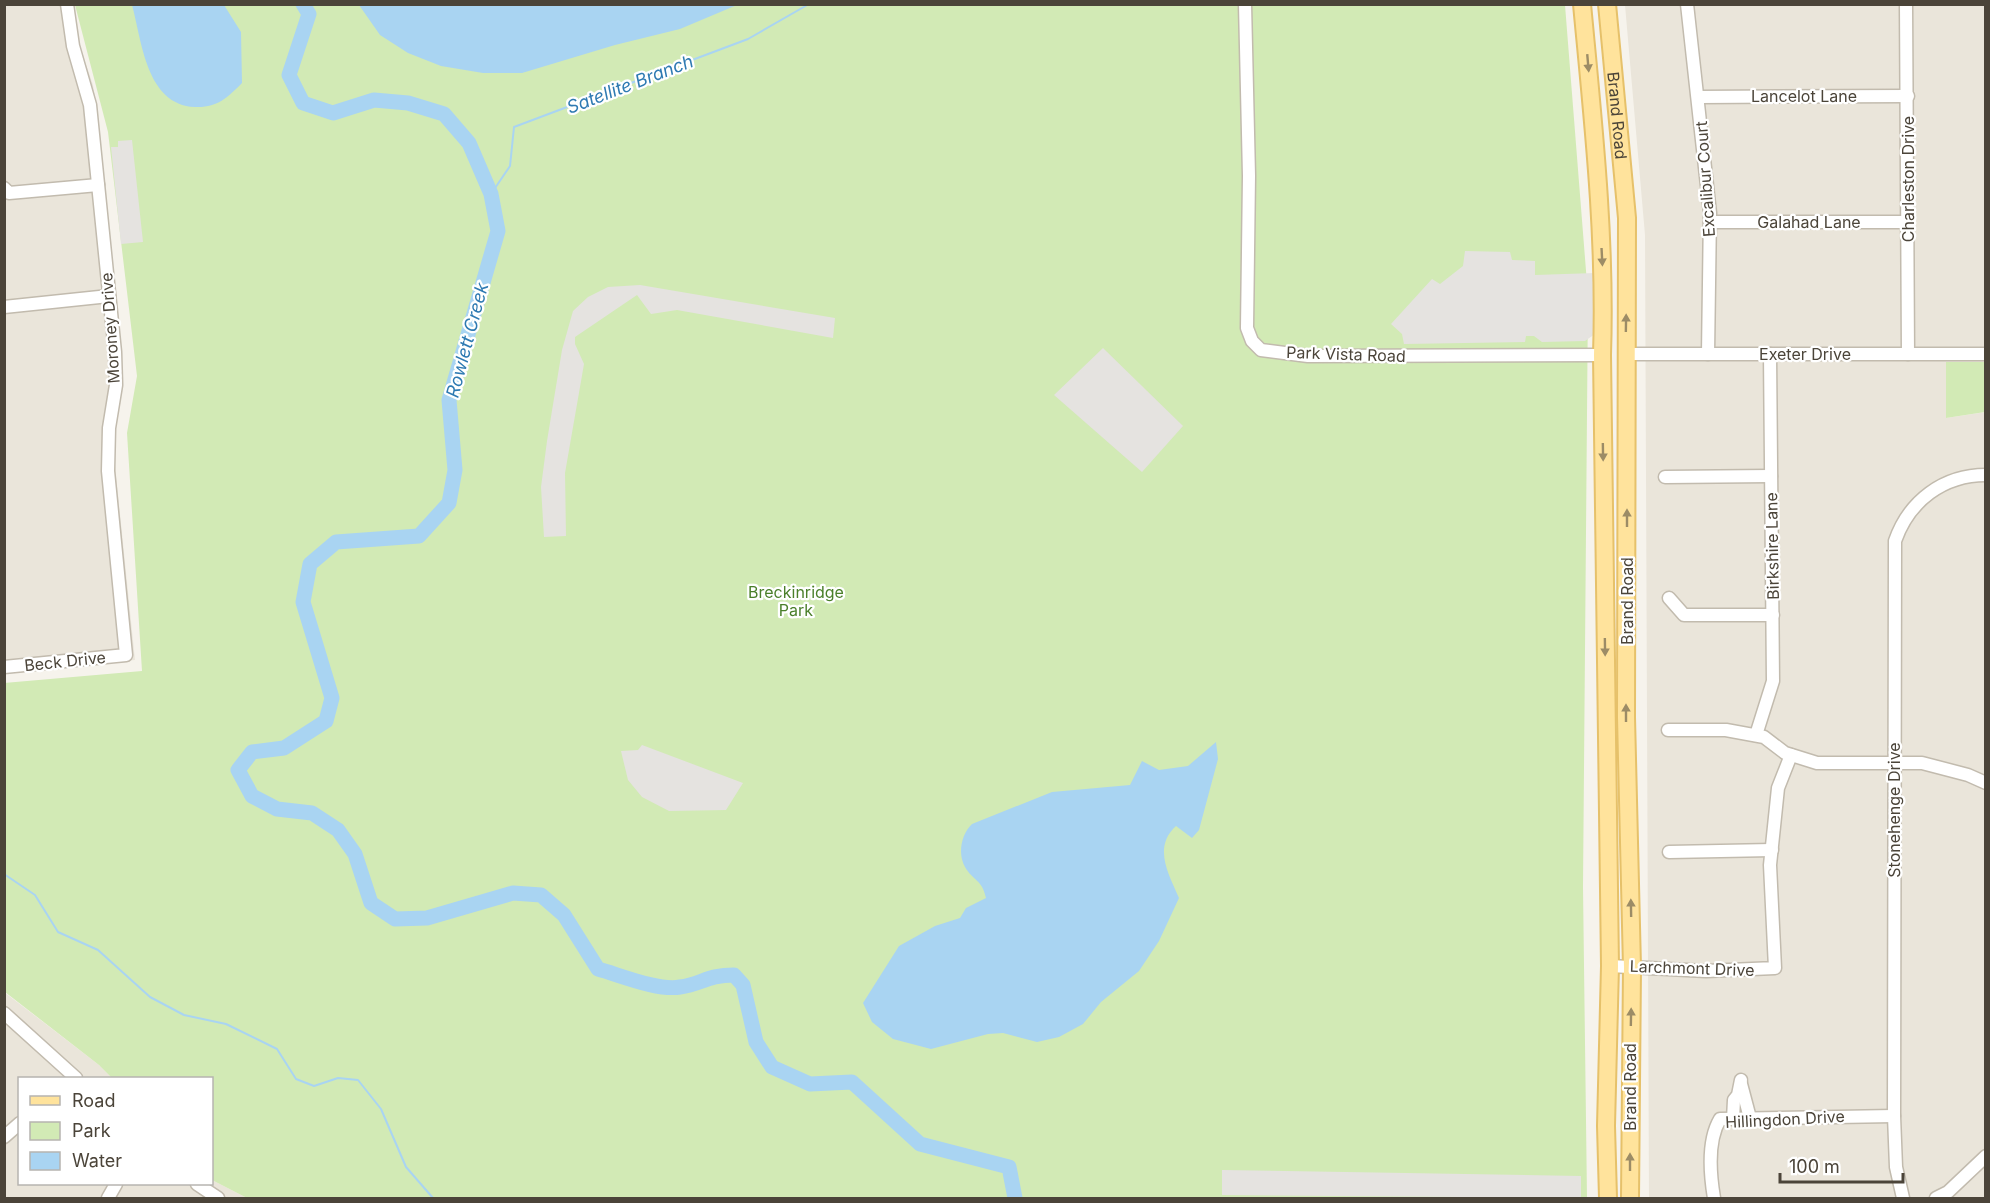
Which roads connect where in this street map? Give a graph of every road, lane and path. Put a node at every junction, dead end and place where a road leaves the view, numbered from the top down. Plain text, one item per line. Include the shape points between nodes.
1 (67, 4) edge
2 (1245, 4) edge
3 (1582, 4) edge
4 (1607, 4) edge
5 (1687, 4) edge
6 (1906, 4) edge
7 (1908, 96) junction
8 (1699, 97) junction
9 (1619, 124) junction
10 (1594, 128) junction
11 (98, 184) junction
12 (4, 188) edge
13 (1710, 222) junction
14 (1908, 222) junction
15 (110, 296) junction
16 (4, 307) edge
17 (1625, 354) junction
18 (1708, 354) junction
19 (1770, 354) junction
20 (1908, 354) junction
21 (1986, 354) edge
22 (1602, 355) junction
23 (1986, 475) edge
24 (1771, 476) junction
25 (1665, 477) dead end
26 (1669, 598) dead end
27 (1773, 615) junction
28 (126, 655) joint
29 (4, 667) edge
30 (1668, 730) dead end
31 (1756, 735) junction
32 (1791, 755) junction
33 (1894, 762) junction
34 (1986, 783) edge
35 (1772, 850) junction
36 (1669, 852) dead end
37 (1610, 966) junction
38 (1632, 967) junction
39 (4, 1013) edge
40 (60, 1073) edge
41 (1894, 1116) junction
42 (1749, 1118) junction
43 (1733, 1119) junction
44 (18, 1126) edge
45 (4, 1137) edge
46 (1986, 1156) edge
47 (198, 1185) edge
48 (218, 1198) edge
49 (1608, 1198) edge
50 (1630, 1198) edge
51 (1714, 1198) edge
52 (1903, 1198) edge
53 (1935, 1198) edge

1 - 11 street, Moroney Drive via 73,46 90,105
2 - 22 street, Park Vista Road via 1247,328 1261,350 1316,356
3 -> 10 main road, Brand Road
4 - 9 main road, Brand Road
5 - 8 street, Excalibur Court
6 - 7 street, Charleston Drive
7 - 8 street, Lancelot Lane
7 - 14 street, Charleston Drive
8 - 13 street, Excalibur Court
9 - 10 main road
17 -> 9 main road, Brand Road via 1627,218
10 -> 22 main road, Brand Road via 1604,292
11 - 12 street via 9,193
11 - 15 street, Moroney Drive
13 - 14 street, Galahad Lane
13 - 18 street, Excalibur Court
14 - 20 street, Charleston Drive
15 - 16 street
15 - 28 street, Moroney Drive via 116,369 107,444 108,471
17 - 18 street, Exeter Drive
17 - 22 main road
38 -> 17 main road, Brand Road via 1626,717
18 - 19 street, Exeter Drive
19 - 20 street, Exeter Drive
19 - 24 street, Birkshire Lane
20 - 21 street, Exeter Drive
22 -> 37 main road, Brand Road
23 - 33 street, Stonehenge Drive via 1960,478 1923,497 1905,517 1895,541
24 - 25 street
24 - 27 street, Birkshire Lane
26 - 27 street via 1684,615
27 - 31 street, Birkshire Lane via 1773,681
28 - 29 street, Beck Drive
30 - 31 street via 1726,730
31 - 32 street
32 - 33 street via 1817,763
32 - 35 street via 1778,788
33 - 34 street via 1939,767
33 - 41 street, Stonehenge Drive
35 - 36 street
35 - 38 street, Larchmont Drive via 1775,968 1706,971
37 - 38 street, Larchmont Drive
37 - 49 main road, Brand Road
50 -> 38 main road, Brand Road
39 - 40 street
41 - 42 street, Hillingdon Drive
41 - 52 street, Stonehenge Drive via 1896,1167
42 - 43 street, Hillingdon Drive
42 - 43 street via 1741,1080
43 - 51 street, Hillingdon Drive via 1720,1119 1715,1128
44 - 45 street
46 - 53 street via 1948,1192
47 - 48 street

